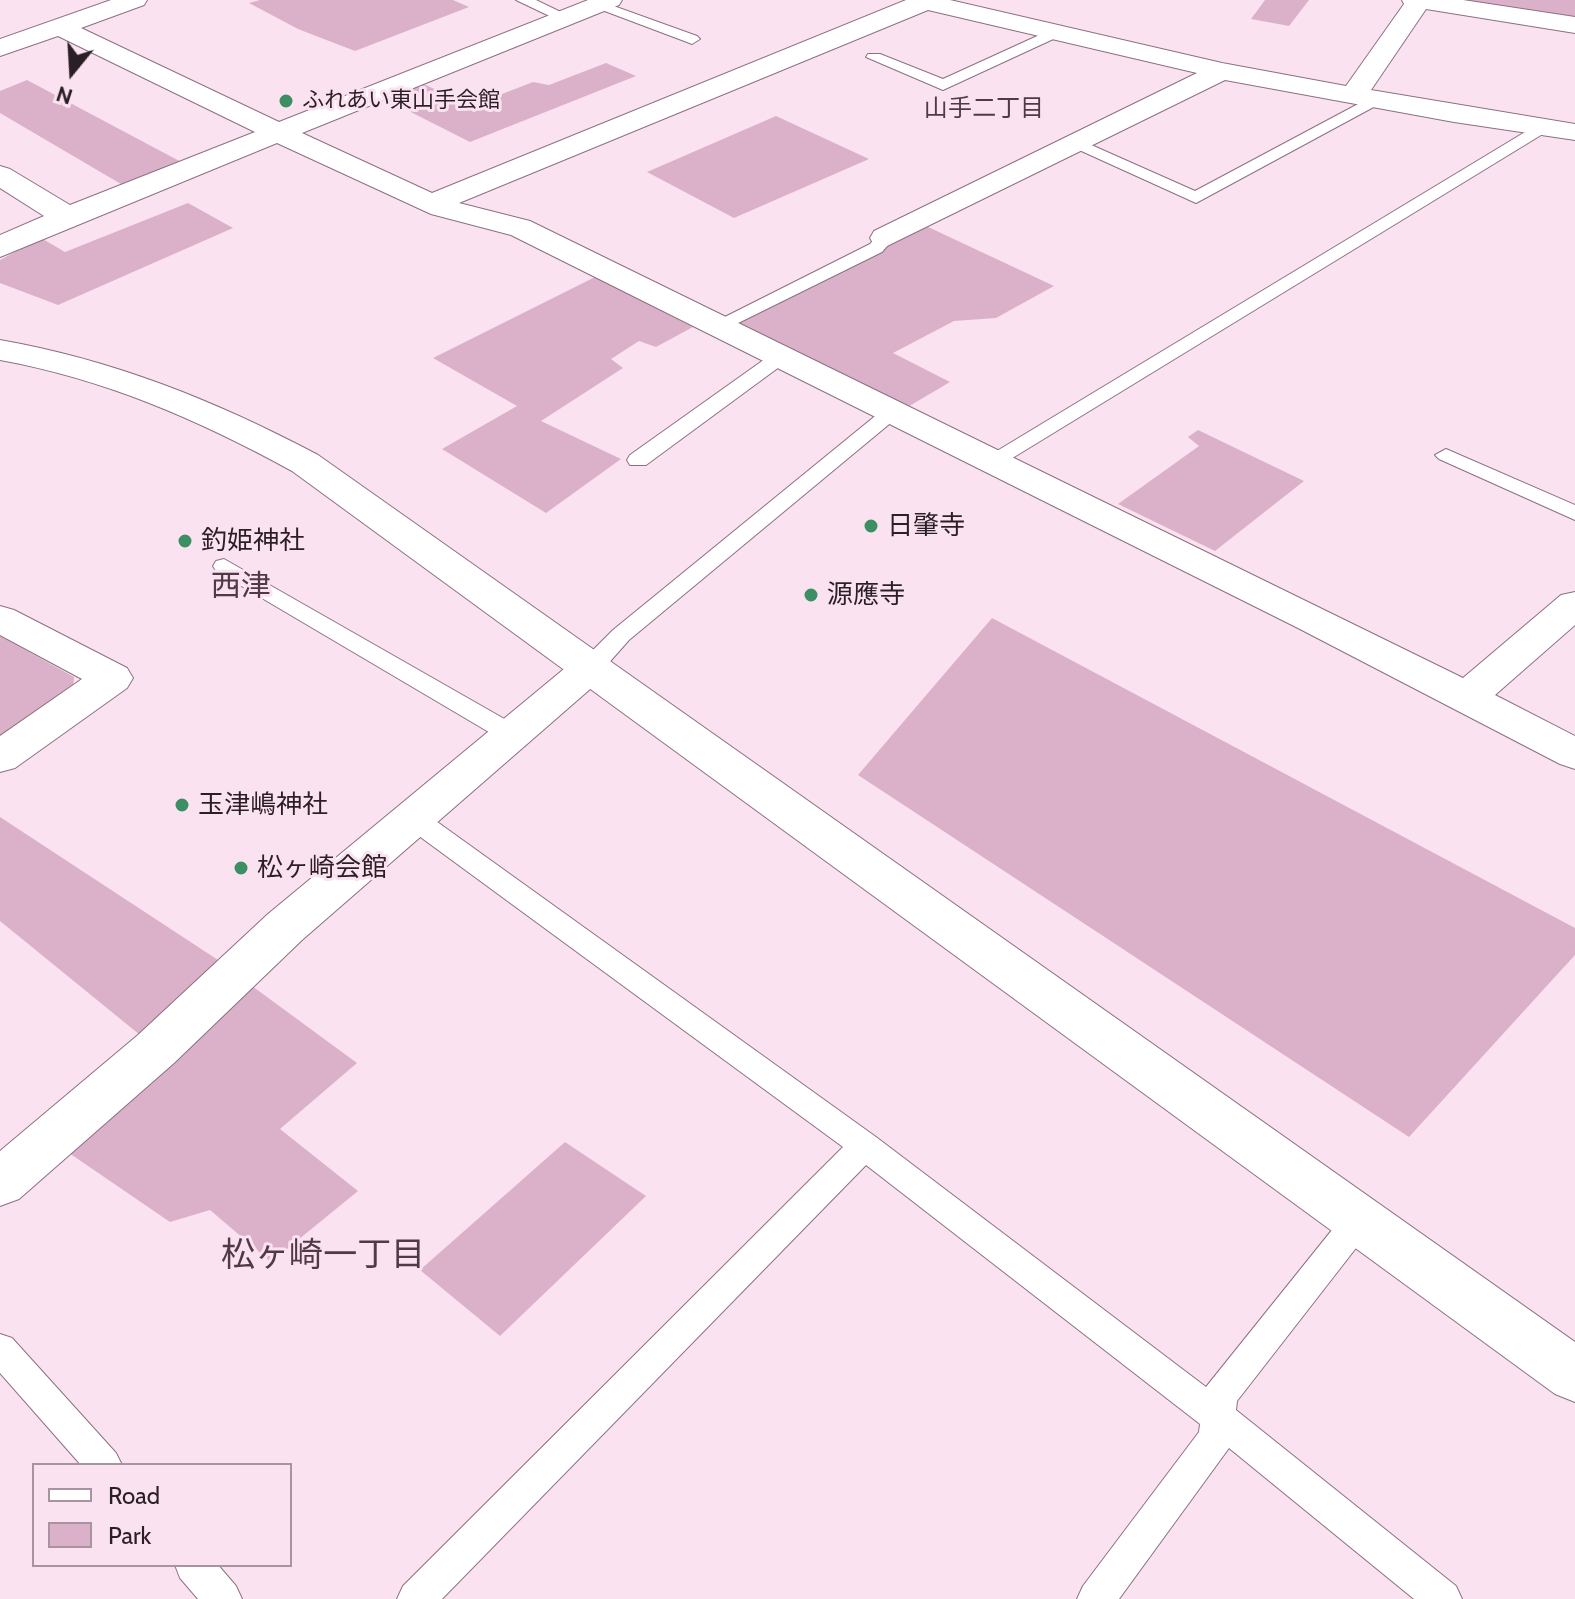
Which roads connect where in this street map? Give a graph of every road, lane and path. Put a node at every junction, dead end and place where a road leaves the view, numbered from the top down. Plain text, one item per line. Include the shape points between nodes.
1 (135, 0) edge
2 (523, 0) edge
3 (1414, 0) edge
4 (1420, 0) edge
5 (922, 1) edge
6 (605, 2) edge
7 (565, 18) junction
8 (1575, 25) edge
9 (59, 27) junction
10 (1057, 32) junction
11 (692, 39) dead end
12 (0, 48) edge
13 (874, 57) dead end
14 (1222, 71) junction
15 (1364, 98) junction
16 (1540, 128) junction
17 (1575, 132) edge
18 (280, 134) junction
19 (1074, 144) junction
20 (0, 175) edge
21 (434, 203) junction
22 (69, 218) junction
23 (885, 238) joint
24 (0, 248) edge
25 (715, 327) junction
26 (0, 350) edge
27 (779, 358) junction
28 (892, 412) junction
29 (1446, 455) dead end
30 (638, 460) dead end
31 (993, 460) junction
32 (1575, 513) edge
33 (224, 566) dead end
34 (1575, 604) edge
35 (0, 619) edge
36 (590, 668) junction
37 (1467, 697) junction
38 (513, 735) junction
39 (1575, 754) edge
40 (0, 757) edge
41 (413, 818) junction
42 (865, 1146) junction
43 (0, 1183) edge
44 (1359, 1220) junction
45 (0, 1349) edge
46 (1575, 1375) edge
47 (1217, 1416) junction
48 (102, 1463) edge
49 (195, 1567) edge
50 (223, 1599) edge
51 (416, 1599) edge
52 (1096, 1599) edge
53 (1443, 1599) edge

1 - 9 street
2 - 7 lane
3 - 4 street
4 - 8 street
4 - 15 street
5 - 10 street
5 - 21 street
6 - 7 street
6 - 11 lane
7 - 18 street
9 - 12 street
9 - 18 street
10 - 13 lane via 943,85
10 - 14 street
14 - 15 street
14 - 19 street
15 - 16 street
15 - 19 lane via 1196,198
16 - 17 street
16 - 31 lane
18 - 21 street
18 - 22 street
19 - 23 street
20 - 22 street
21 - 25 street via 484,223 519,227
22 - 24 street
23 - 25 lane via 876,248
25 - 27 street
26 - 36 street via 92,369 171,395 234,424 305,463
27 - 28 street
27 - 30 lane
28 - 31 street
28 - 36 lane via 621,635
29 - 32 lane
31 - 37 street
33 - 38 lane
34 - 37 street
35 - 40 street via 112,678
36 - 38 street
36 - 44 street
37 - 39 street
38 - 41 street
41 - 42 lane
41 - 43 street
42 - 47 lane
42 - 51 lane
44 - 46 street
44 - 47 lane via 1220,1395
45 - 48 lane
47 - 52 lane via 1216,1438
47 - 53 lane
49 - 50 lane

